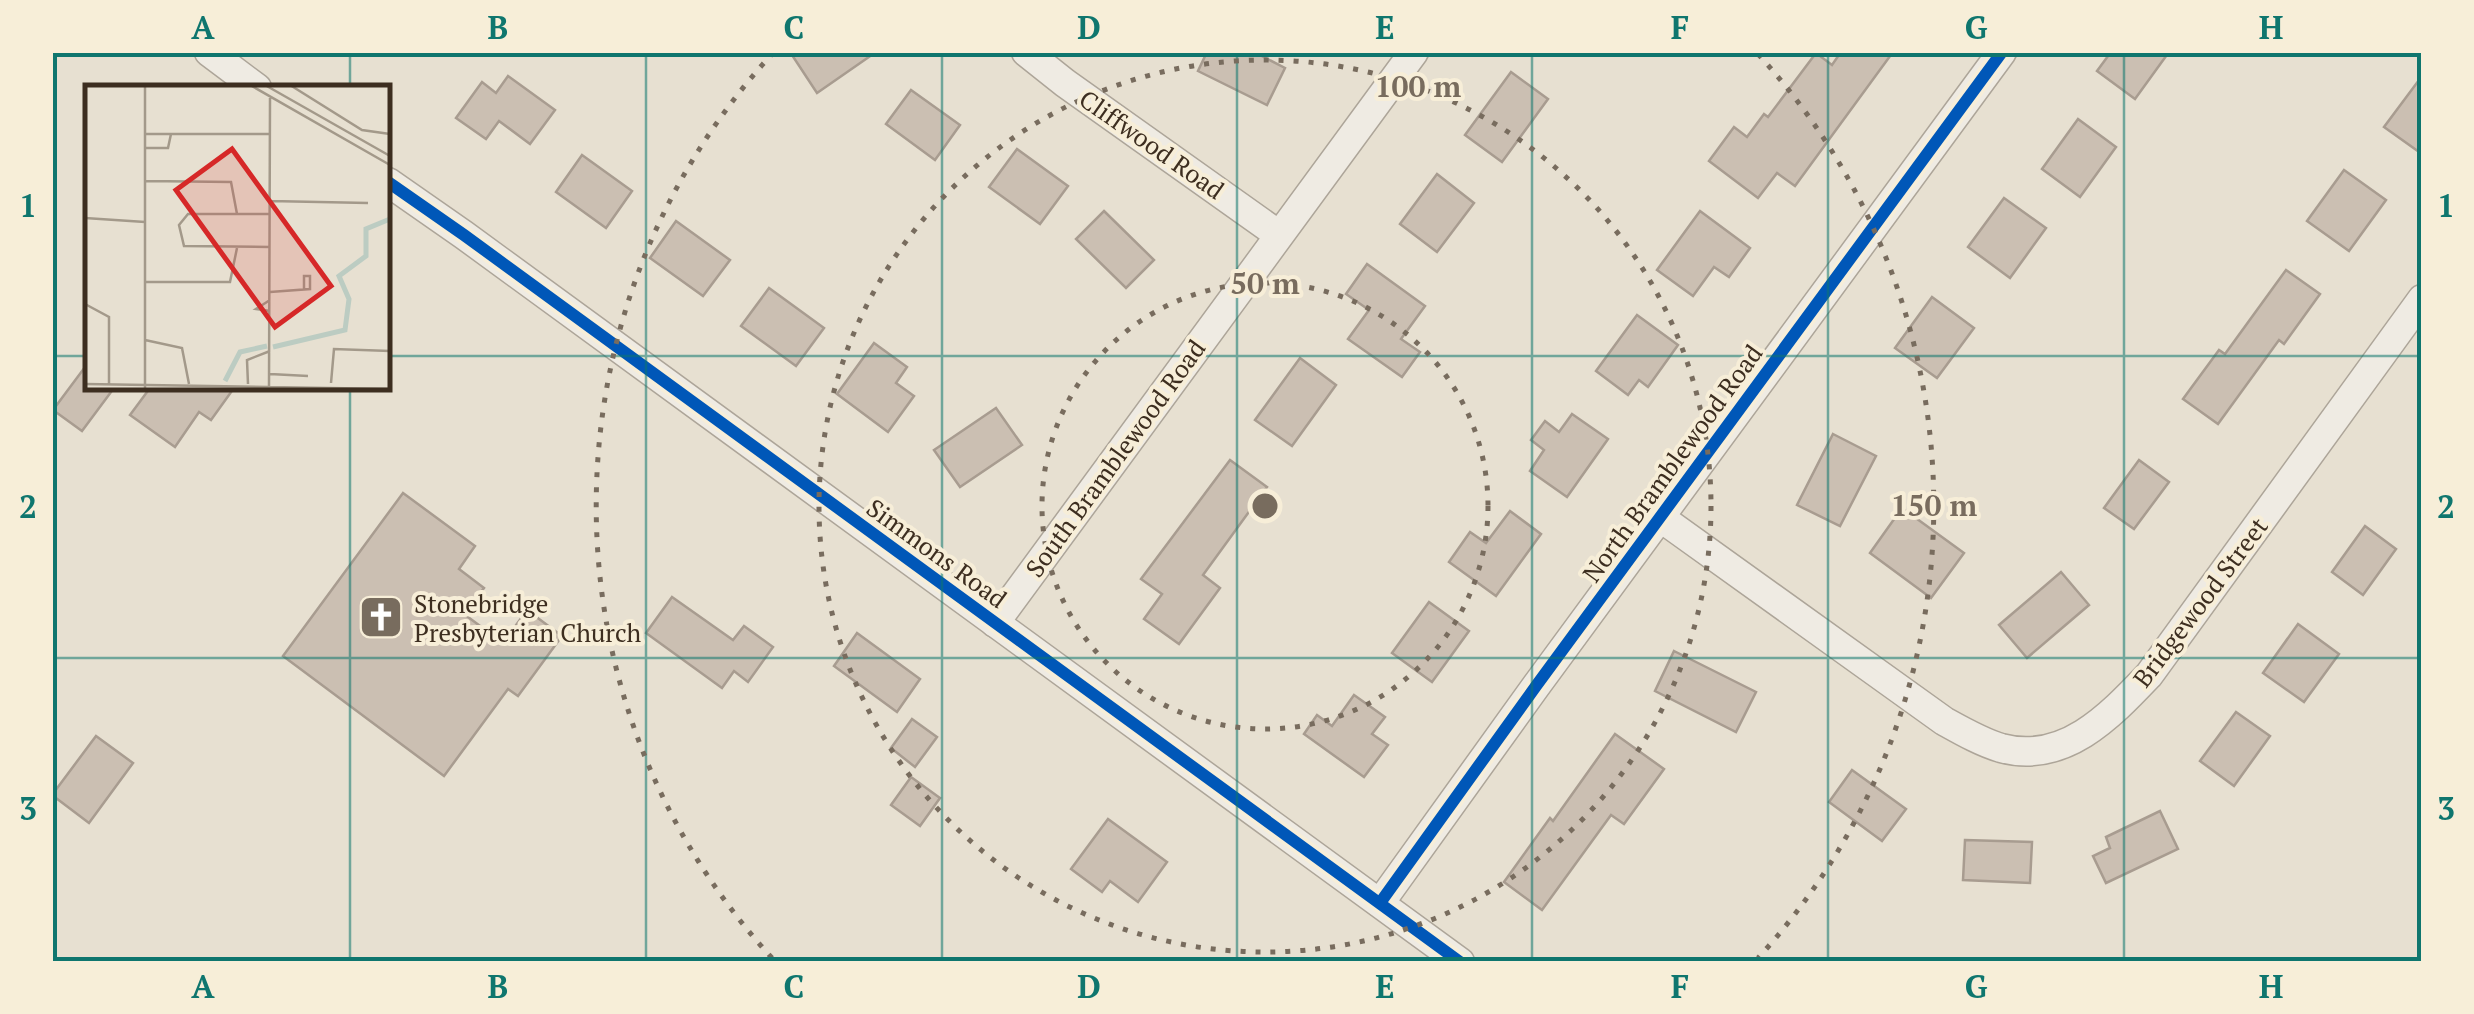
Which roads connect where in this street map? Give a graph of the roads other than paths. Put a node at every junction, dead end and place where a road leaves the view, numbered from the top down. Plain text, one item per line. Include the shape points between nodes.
1 (209, 52) edge
2 (1026, 52) edge
3 (1414, 52) edge
4 (2002, 52) edge
5 (253, 85) edge
6 (390, 183) edge
7 (1279, 234) junction
8 (2422, 299) edge
9 (1661, 518) junction
10 (995, 623) junction
11 (1380, 902) junction
12 (1460, 962) edge

1 - 5 street
2 - 7 street, Cliffwood Road
3 - 7 street, South Bramblewood Road
4 - 9 street, North Bramblewood Road
6 - 10 street, Simmons Road
7 - 10 street, South Bramblewood Road
8 - 9 street, Bridgewood Street via 2149,674 2118,708 2055,749 2006,749 1944,721
9 - 11 street, North Bramblewood Road
10 - 11 street, Simmons Road
11 - 12 street, Simmons Road

